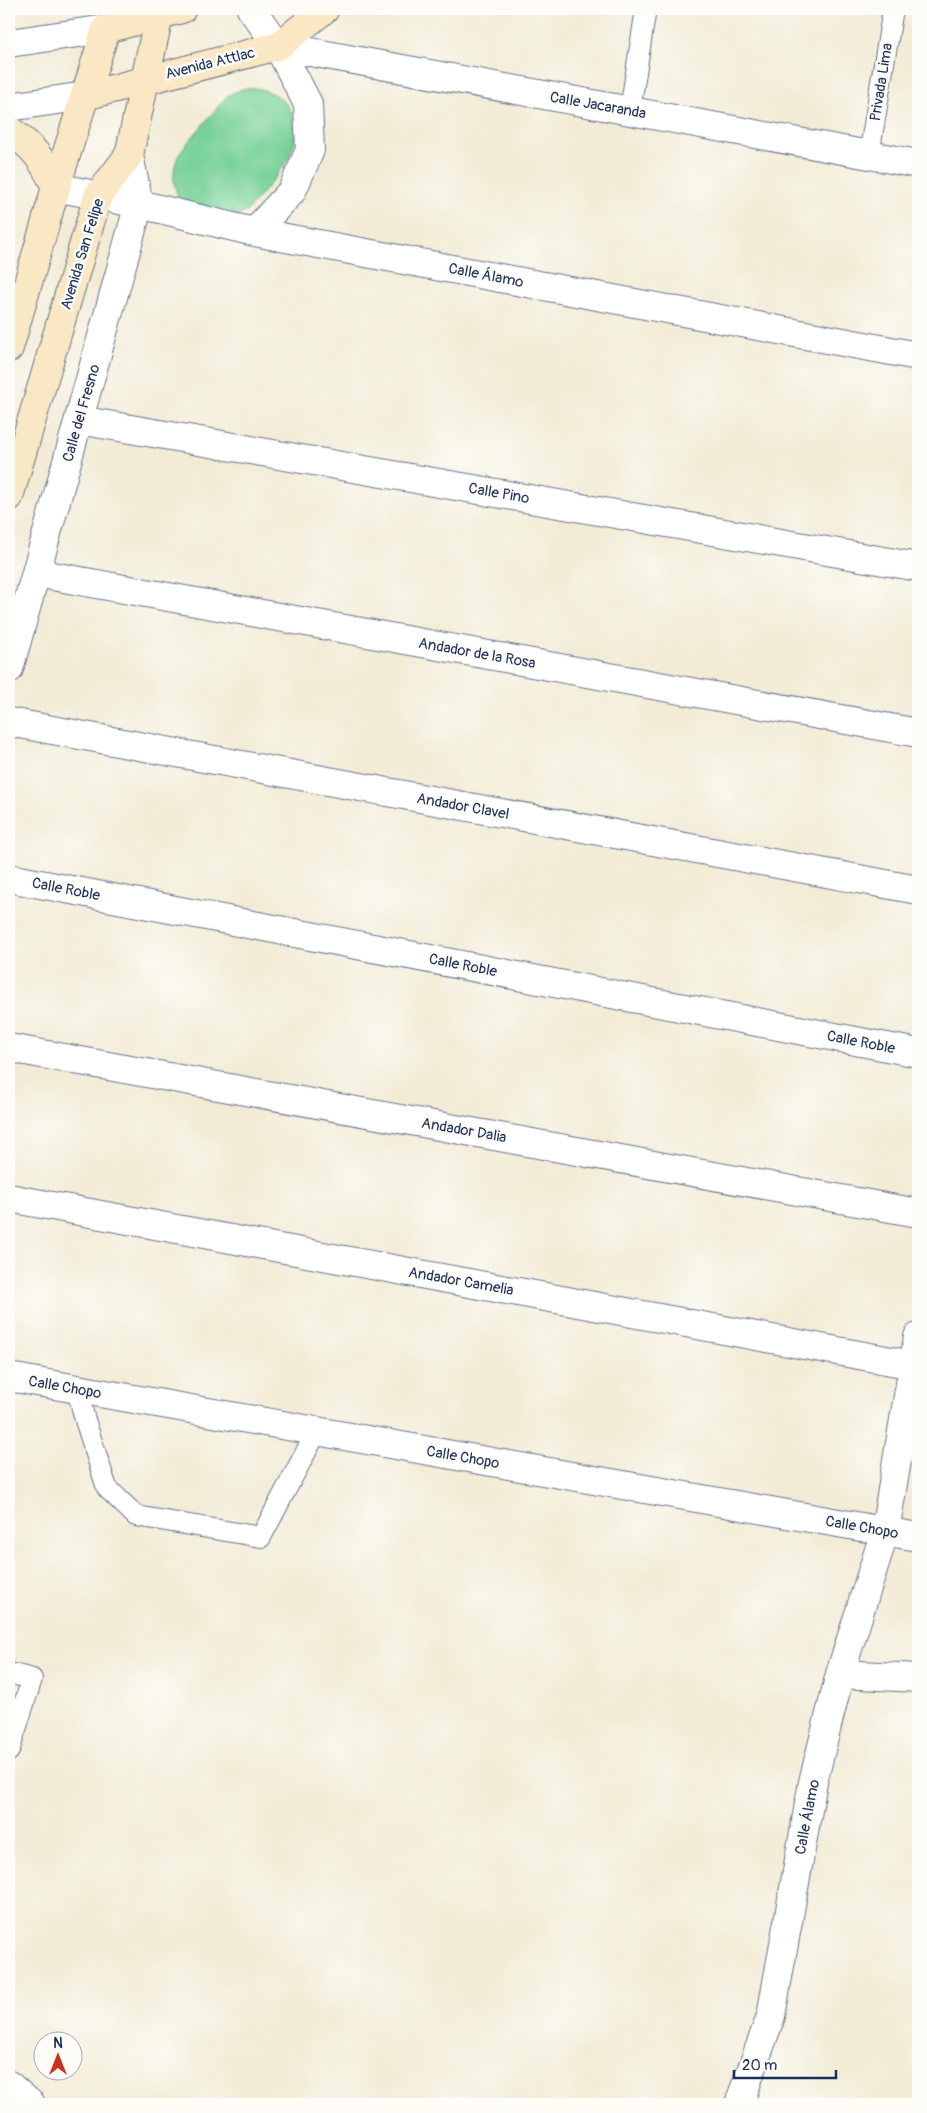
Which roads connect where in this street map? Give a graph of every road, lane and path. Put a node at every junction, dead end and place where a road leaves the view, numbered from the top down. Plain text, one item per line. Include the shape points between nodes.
1 (251, 9) edge
2 (325, 9) edge
3 (646, 9) edge
4 (893, 9) edge
5 (170, 12) edge
6 (106, 29) junction
7 (9, 43) edge
8 (278, 46) junction
9 (144, 80) junction
10 (85, 96) junction
11 (9, 107) edge
12 (630, 110) junction
13 (9, 130) edge
14 (869, 155) junction
15 (129, 156) junction
16 (918, 164) edge
17 (56, 187) junction
18 (98, 196) junction
19 (139, 204) junction
20 (254, 232) junction
21 (9, 348) edge
22 (918, 356) edge
23 (79, 420) junction
24 (9, 497) edge
25 (918, 567) edge
26 (36, 573) junction
27 (9, 669) edge
28 (9, 722) edge
29 (918, 732) edge
30 (9, 878) edge
31 (918, 890) edge
32 (9, 1048) edge
33 (918, 1052) edge
34 (9, 1198) edge
35 (918, 1212) edge
36 (918, 1337) edge
37 (913, 1365) junction
38 (9, 1377) edge
39 (77, 1389) junction
40 (317, 1431) junction
41 (884, 1531) junction
42 (918, 1537) edge
43 (9, 1673) edge
44 (840, 1674) junction
45 (918, 1678) edge
46 (9, 1751) edge
47 (9, 2085) edge
48 (32, 2104) edge
49 (739, 2104) edge

1 - 8 street
2 - 8 main road, Avenida Attlac
3 - 12 lane
4 - 14 lane, Privada Lima
5 - 6 main road
5 - 9 main road, Avenida San Felipe
6 - 7 street
6 - 10 main road
8 - 9 main road, Avenida Attlac
8 - 12 street, Calle Jacaranda
8 - 20 street via 308,104 310,150 292,191
9 - 10 main road, Avenida Attlac
9 - 15 main road, Avenida San Felipe
10 - 11 street
10 - 17 main road
12 - 14 street, Calle Jacaranda
13 - 17 main road via 43,160
14 - 16 street, Calle Jacaranda
15 - 18 main road, Avenida San Felipe
15 - 19 street, Calle del Fresno
17 - 18 street, Calle Álamo
17 - 21 main road
18 - 19 street, Calle Álamo
18 - 24 main road, Avenida San Felipe
19 - 20 street, Calle Álamo
19 - 23 street, Calle del Fresno
20 - 22 street, Calle Álamo
23 - 25 street, Calle Pino
23 - 26 street, Calle del Fresno
26 - 27 street, Calle del Fresno
26 - 29 street, Andador de la Rosa
28 - 31 street, Andador Clavel
30 - 33 street, Calle Roble
32 - 35 street, Andador Dalia
34 - 37 street, Andador Camelia
36 - 37 street, Calle Álamo
37 - 41 street, Calle Álamo
38 - 39 street, Calle Chopo
39 - 40 street, Calle Chopo
39 - 40 lane via 107,1488 136,1516 261,1537
40 - 41 street, Calle Chopo
41 - 42 street, Calle Chopo
41 - 44 street, Calle Álamo
43 - 46 lane via 32,1680
44 - 45 street
44 - 49 street, Calle Álamo via 814,1782 771,2016
47 - 48 street

